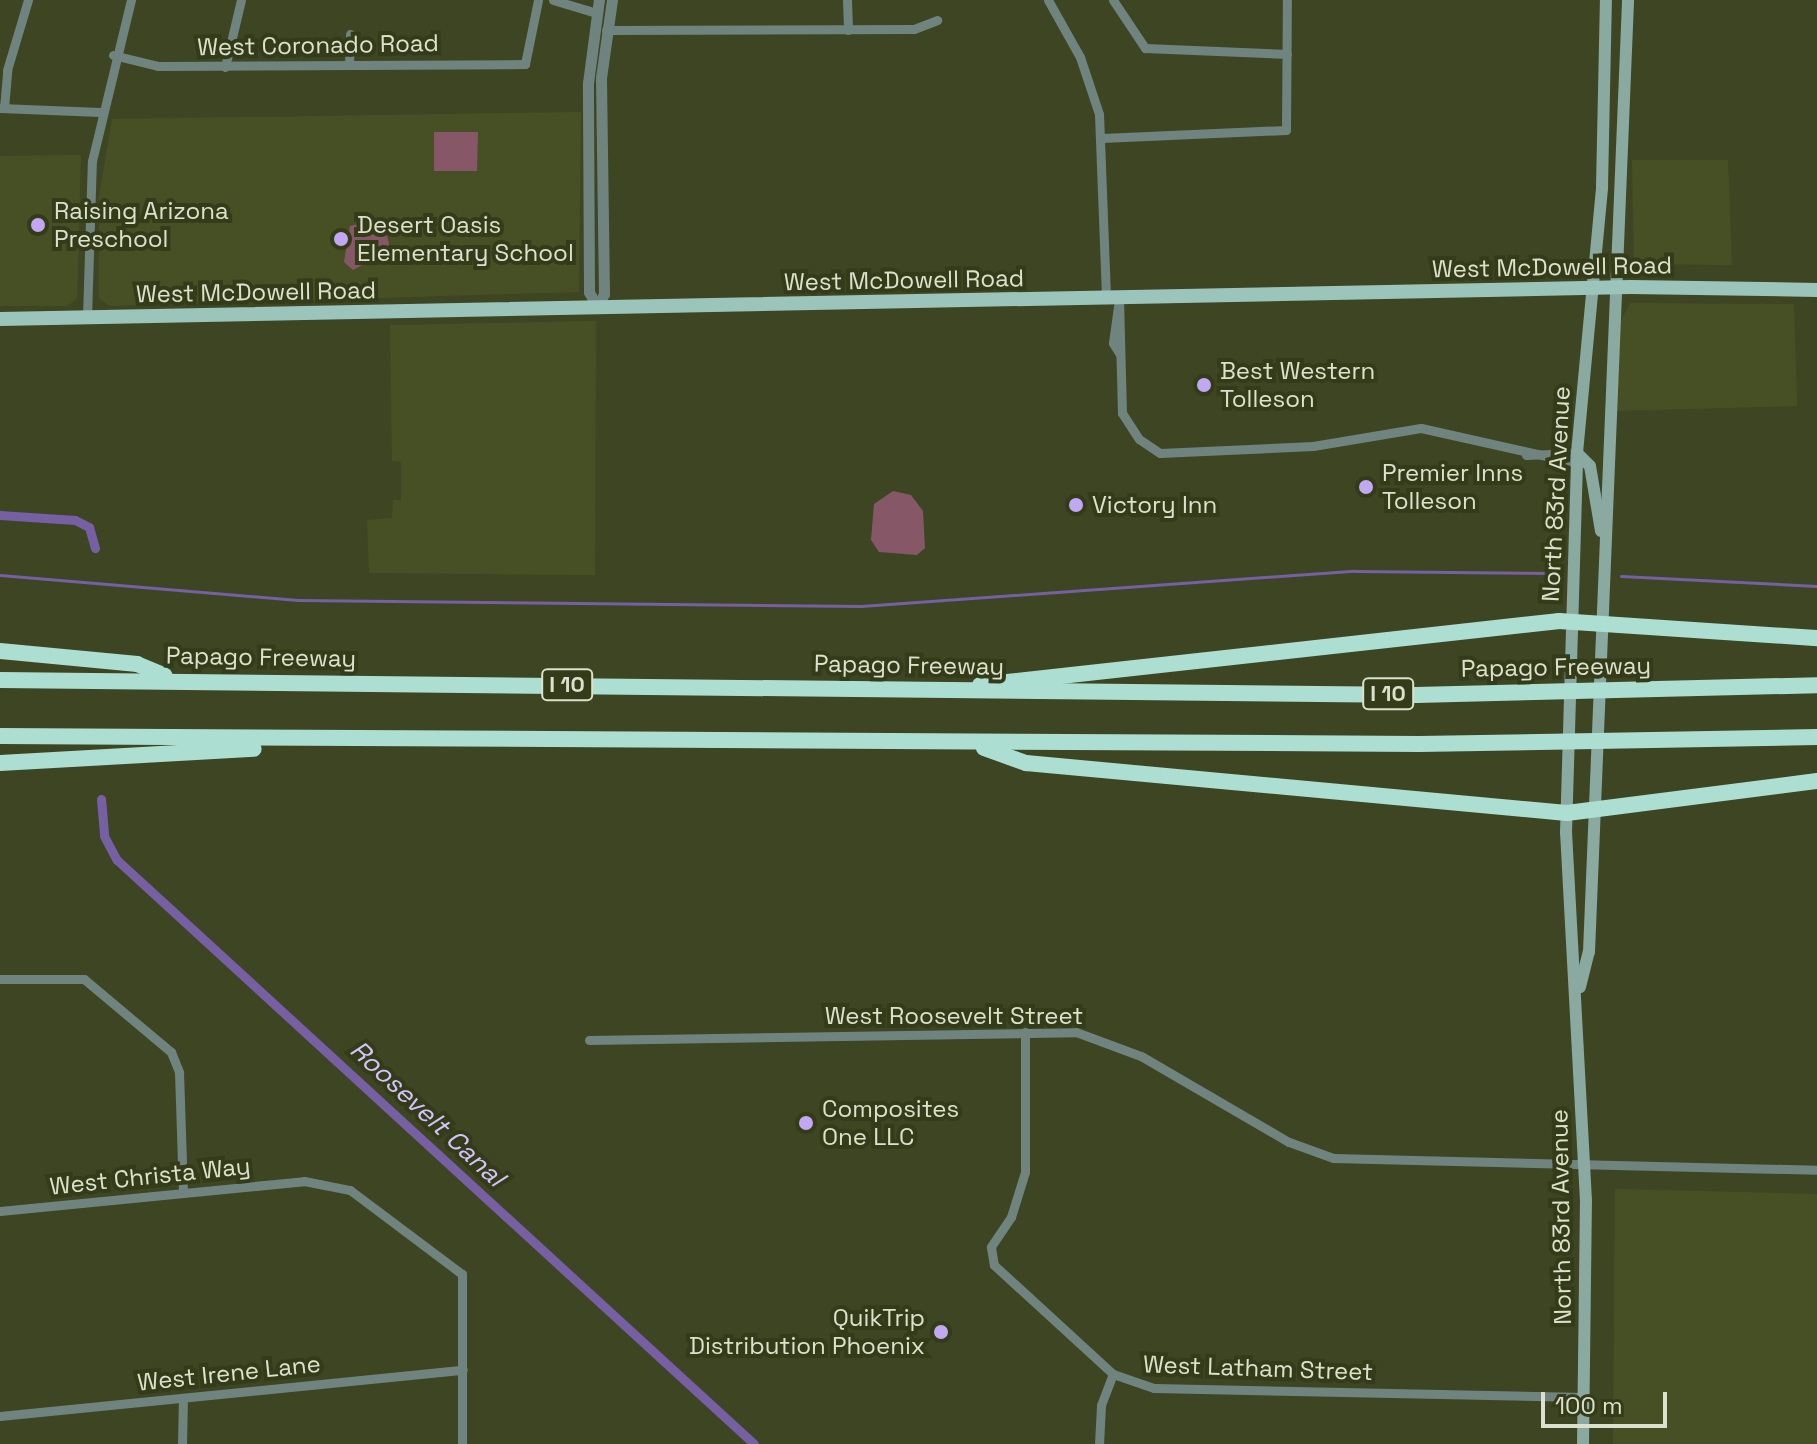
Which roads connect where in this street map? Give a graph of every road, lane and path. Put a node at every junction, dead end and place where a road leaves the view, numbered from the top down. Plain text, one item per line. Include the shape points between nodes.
1 (28, 0) edge
2 (131, 0) edge
3 (241, 0) edge
4 (538, 0) edge
5 (553, 0) edge
6 (599, 0) edge
7 (612, 0) edge
8 (847, 0) edge
9 (1048, 0) edge
10 (1113, 0) edge
11 (1287, 0) edge
12 (1606, 0) edge
13 (1628, 0) edge
14 (597, 13) junction
15 (937, 20) dead end
16 (606, 30) junction
17 (848, 30) junction
18 (350, 34) dead end
19 (1287, 54) junction
20 (113, 55) junction
21 (349, 65) junction
22 (225, 67) junction
23 (588, 68) junction
24 (602, 69) junction
25 (2, 108) edge
26 (100, 112) junction
27 (1102, 138) junction
28 (1814, 285) edge
29 (1617, 287) junction
30 (1594, 288) junction
31 (1113, 299) junction
32 (597, 307) junction
33 (87, 317) junction
34 (0, 319) edge
35 (1577, 458) junction
36 (1602, 534) junction
37 (1572, 621) junction
38 (1600, 622) junction
39 (1817, 638) edge
40 (0, 651) edge
41 (0, 680) edge
42 (174, 680) junction
43 (1817, 685) edge
44 (959, 690) junction
45 (0, 736) edge
46 (1817, 737) edge
47 (351, 741) junction
48 (971, 743) junction
49 (0, 763) edge
50 (1817, 781) edge
51 (1592, 812) junction
52 (1567, 813) junction
53 (0, 979) edge
54 (1579, 990) junction
55 (1025, 1032) junction
56 (589, 1040) dead end
57 (1585, 1164) junction
58 (1817, 1170) edge
59 (183, 1193) junction
60 (0, 1211) edge
61 (463, 1370) junction
62 (1113, 1374) junction
63 (1584, 1397) junction
64 (183, 1398) junction
65 (0, 1416) edge
66 (182, 1444) edge
67 (462, 1444) edge
68 (1099, 1444) edge
69 (1583, 1444) edge

1 - 25 street via 7,70
2 - 20 street
3 - 22 street
4 - 21 street, West Coronado Road via 525,64
5 - 14 street
6 - 14 street
7 - 16 street
8 - 17 street
9 - 27 street via 1080,57
10 - 19 street via 1145,48
11 - 19 street
12 - 30 main road, North 83rd Avenue
13 - 29 main road, North 83rd Avenue
14 - 23 street
15 - 17 street via 914,29
16 - 17 street
16 - 24 street
18 - 21 street
19 - 27 street via 1286,130
20 - 22 street, West Coronado Road via 148,66
20 - 26 street
21 - 22 street, West Coronado Road
23 - 24 street
23 - 32 street via 589,292
24 - 32 street via 604,294
25 - 26 street
26 - 33 street via 88,201
27 - 31 street
28 - 29 main road, West McDowell Road
29 - 30 main road, West McDowell Road
29 - 36 main road, North 83rd Avenue
30 - 31 main road, West McDowell Road
30 - 35 main road, North 83rd Avenue
31 - 32 main road, West McDowell Road
31 - 35 street via 1125,319 1122,413 1147,447 1188,455 1421,428 1526,455
32 - 33 main road, West McDowell Road
33 - 34 main road, West McDowell Road
35 - 36 main road via 1590,466
35 - 37 main road, North 83rd Avenue
36 - 38 main road, North 83rd Avenue
37 - 38 highway
37 - 44 highway via 1181,667 1005,678
37 - 52 main road, North 83rd Avenue
38 - 39 highway
38 - 51 main road, North 83rd Avenue
40 - 42 highway via 137,664
41 - 42 highway, Papago Freeway / I 10
42 - 44 highway, Papago Freeway / I 10
43 - 44 highway, Papago Freeway / I 10 via 1416,695
45 - 47 highway, I 10
46 - 48 highway, I 10
47 - 48 highway, I 10
47 - 49 highway
48 - 52 highway via 1026,763
50 - 51 highway
51 - 52 highway
51 - 54 main road, North 83rd Avenue via 1589,952
52 - 54 main road, North 83rd Avenue via 1568,952
53 - 59 street via 84,979 176,1062
54 - 57 main road, North 83rd Avenue
55 - 56 street, West Roosevelt Street
55 - 57 street, West Roosevelt Street via 1105,1039 1289,1142 1333,1158
55 - 62 street, West Latham Street via 1025,1172 1011,1217 991,1247 994,1265
57 - 58 street, West Roosevelt Street
57 - 63 main road, North 83rd Avenue
59 - 60 street, West Christa Way
59 - 61 street, West Christa Way via 304,1181 350,1190 455,1263 462,1274
61 - 64 street, West Irene Lane
61 - 67 street, West Christa Way
62 - 63 street, West Latham Street via 1154,1388
62 - 68 street via 1101,1405
63 - 69 main road, North 83rd Avenue
64 - 65 street, West Irene Lane
64 - 66 street

